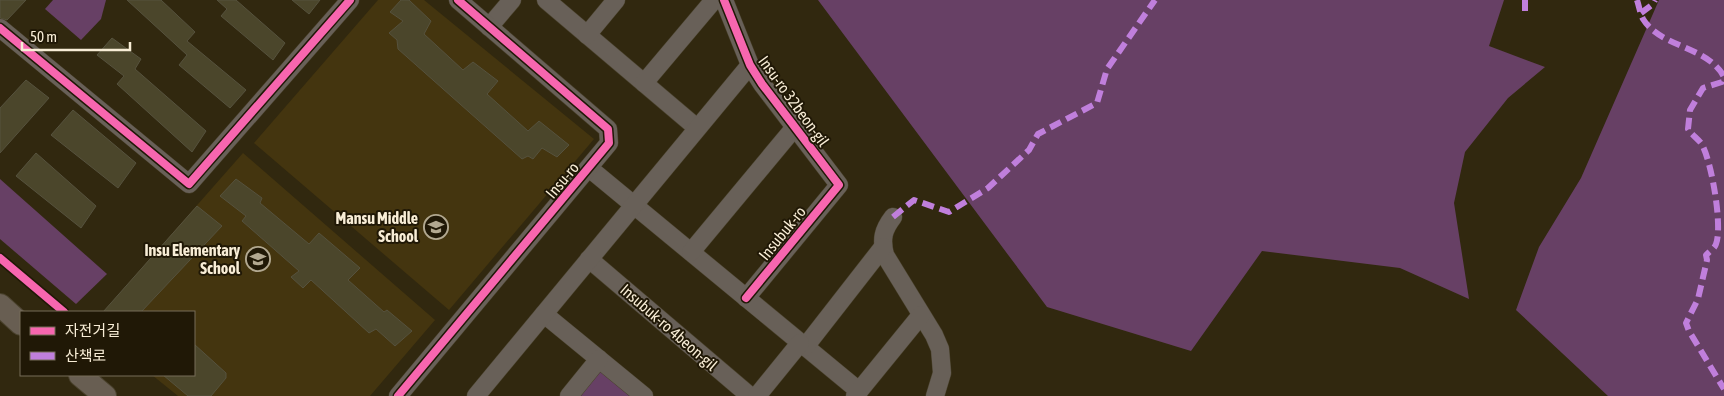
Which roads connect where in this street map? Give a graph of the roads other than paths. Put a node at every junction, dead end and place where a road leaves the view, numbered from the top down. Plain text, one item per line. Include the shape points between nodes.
1 (350, 0) edge
2 (458, 0) edge
3 (512, 0) edge
4 (546, 0) edge
5 (616, 0) edge
6 (714, 0) edge
7 (724, 0) edge
8 (489, 27) junction
9 (0, 28) edge
10 (587, 35) junction
11 (750, 65) junction
12 (644, 83) junction
13 (794, 127) junction
14 (697, 128) junction
15 (589, 168) junction
16 (839, 185) joint
17 (634, 205) junction
18 (893, 217) dead end
19 (883, 247) junction
20 (691, 252) junction
21 (589, 259) junction
22 (746, 298) junction
23 (0, 305) edge
24 (544, 314) junction
25 (921, 315) junction
26 (20, 323) edge
27 (802, 345) junction
28 (599, 359) junction
29 (81, 376) edge
30 (857, 394) edge
31 (105, 396) edge
32 (398, 396) edge
33 (476, 396) edge
34 (569, 396) edge
35 (644, 396) edge
36 (750, 396) edge
37 (757, 396) edge
38 (935, 396) edge

1 - 9 street via 189,184
2 - 8 street, Insu-ro
3 - 8 street
4 - 10 street
5 - 10 street
6 - 12 street
7 - 11 street, Insu-ro 32beon-gil
8 - 15 street, Insu-ro via 608,129 609,142
10 - 12 street
11 - 13 street, Insu-ro 32beon-gil
11 - 14 street
12 - 14 street
13 - 16 street, Insu-ro 32beon-gil
13 - 20 street
14 - 17 street
15 - 17 street
15 - 32 street, Insu-ro
16 - 22 street, Insubuk-ro
17 - 20 street
17 - 21 street
18 - 19 street via 881,241
19 - 25 street
19 - 27 street
20 - 22 street
21 - 24 street
21 - 36 street, Insubuk-ro 4beon-gil
22 - 27 street
23 - 26 main road
24 - 28 street
24 - 33 street
25 - 30 street
25 - 38 street via 940,349 942,373
27 - 30 street
27 - 37 street
28 - 34 street
28 - 35 street
29 - 31 main road

